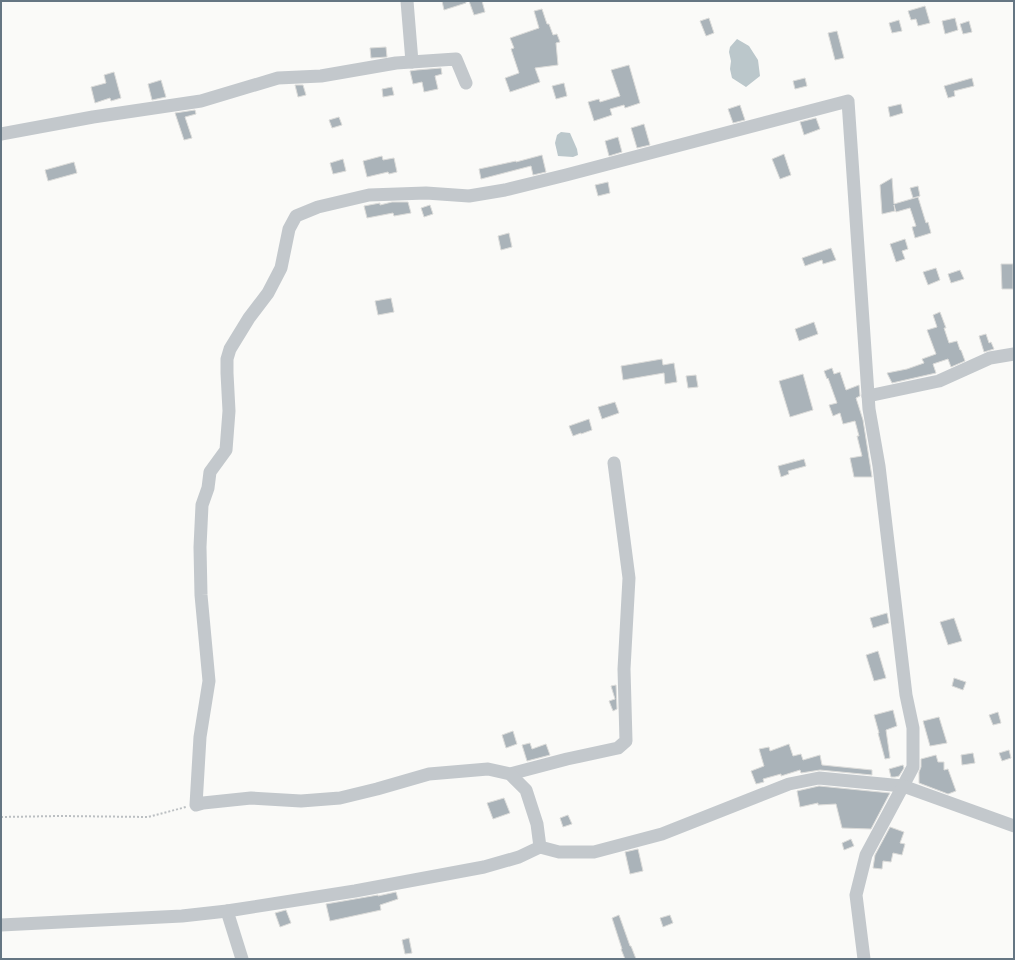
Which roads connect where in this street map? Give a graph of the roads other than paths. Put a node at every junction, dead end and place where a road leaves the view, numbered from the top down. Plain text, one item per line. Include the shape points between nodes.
1 (407, 1) edge
2 (412, 62) junction
3 (466, 83) dead end
4 (1, 134) edge
5 (1014, 354) edge
6 (868, 396) junction
7 (614, 464) dead end
8 (510, 774) junction
9 (903, 786) junction
10 (1014, 826) edge
11 (540, 847) junction
12 (227, 911) junction
13 (1, 925) edge
14 (242, 959) edge
15 (864, 959) edge

1 - 2 street
2 - 3 street via 456,59
2 - 4 street via 321,76 278,78 201,101
5 - 6 street via 990,358 939,381
6 - 8 street via 848,101 505,190 469,196 426,193 369,195 318,207 296,216 289,229 281,268 268,293 230,349 227,358 229,410 226,450 210,472 202,505 201,595 209,681 200,737 196,805 251,798 301,801 340,798 429,774 488,769
6 - 9 street via 879,466 906,694 913,728 913,767
7 - 8 street via 629,578 624,669 626,741 618,748
8 - 11 street via 526,790 537,824
9 - 10 street
9 - 11 street via 819,778 789,784 662,834 594,852 559,852
9 - 15 street via 866,855 856,895
11 - 12 street via 520,857 484,867
12 - 13 street via 182,916
12 - 14 street

